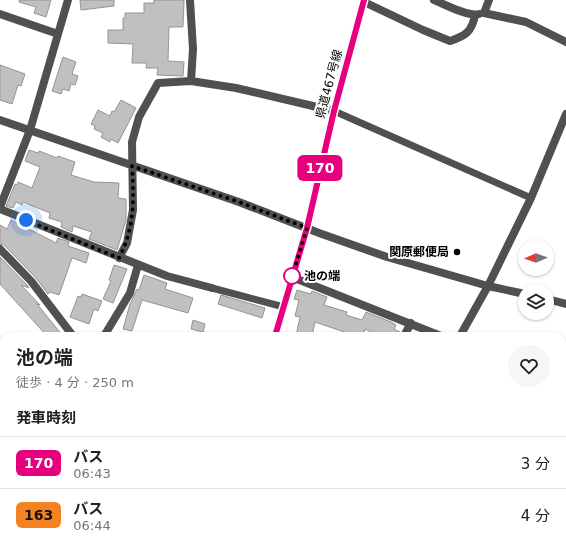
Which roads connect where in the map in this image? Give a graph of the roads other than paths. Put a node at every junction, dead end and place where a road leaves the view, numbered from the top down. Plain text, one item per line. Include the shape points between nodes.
1 (68, 0) edge
2 (190, 0) edge
3 (434, 0) edge
4 (489, 0) edge
5 (364, 1) edge
6 (484, 13) junction
7 (0, 14) edge
8 (475, 15) junction
9 (58, 34) junction
10 (566, 42) edge
11 (191, 81) junction
12 (334, 111) junction
13 (566, 114) edge
14 (0, 120) edge
15 (30, 130) junction
16 (132, 166) junction
17 (531, 198) junction
18 (0, 208) edge
19 (307, 228) junction
20 (0, 249) edge
21 (119, 258) junction
22 (138, 265) junction
23 (292, 277) junction
24 (488, 286) junction
25 (212, 288) joint
26 (518, 292) edge
27 (554, 301) edge
28 (566, 304) edge
29 (284, 307) junction
30 (411, 324) junction
31 (70, 332) edge
32 (106, 332) edge
33 (276, 332) edge
34 (406, 332) edge
35 (430, 332) edge
36 (462, 332) edge

1 - 9 street
2 - 11 street via 193,49
3 - 8 street
4 - 6 street
5 - 8 street via 450,41 464,36 473,24
5 - 12 main road, 県道467号線
6 - 8 street
6 - 10 street via 526,22
7 - 9 street
9 - 15 street
11 - 12 street via 236,88
11 - 16 street via 158,83 139,117 132,142
12 - 17 lane
12 - 19 main road, 県道467号線
13 - 17 street
14 - 15 street
15 - 16 street
15 - 18 street
16 - 19 street
16 - 21 street via 133,210 127,243
17 - 24 street
18 - 21 street
19 - 23 main road, 県道467号線
19 - 24 street via 387,257
20 - 31 street via 31,281
21 - 22 street
22 - 25 street
22 - 32 street via 130,293
23 - 29 main road, 県道467号線
23 - 30 street
24 - 26 street
24 - 36 street
25 - 29 lane
27 - 28 street
29 - 33 main road, 県道467号線
30 - 34 street
30 - 35 street

